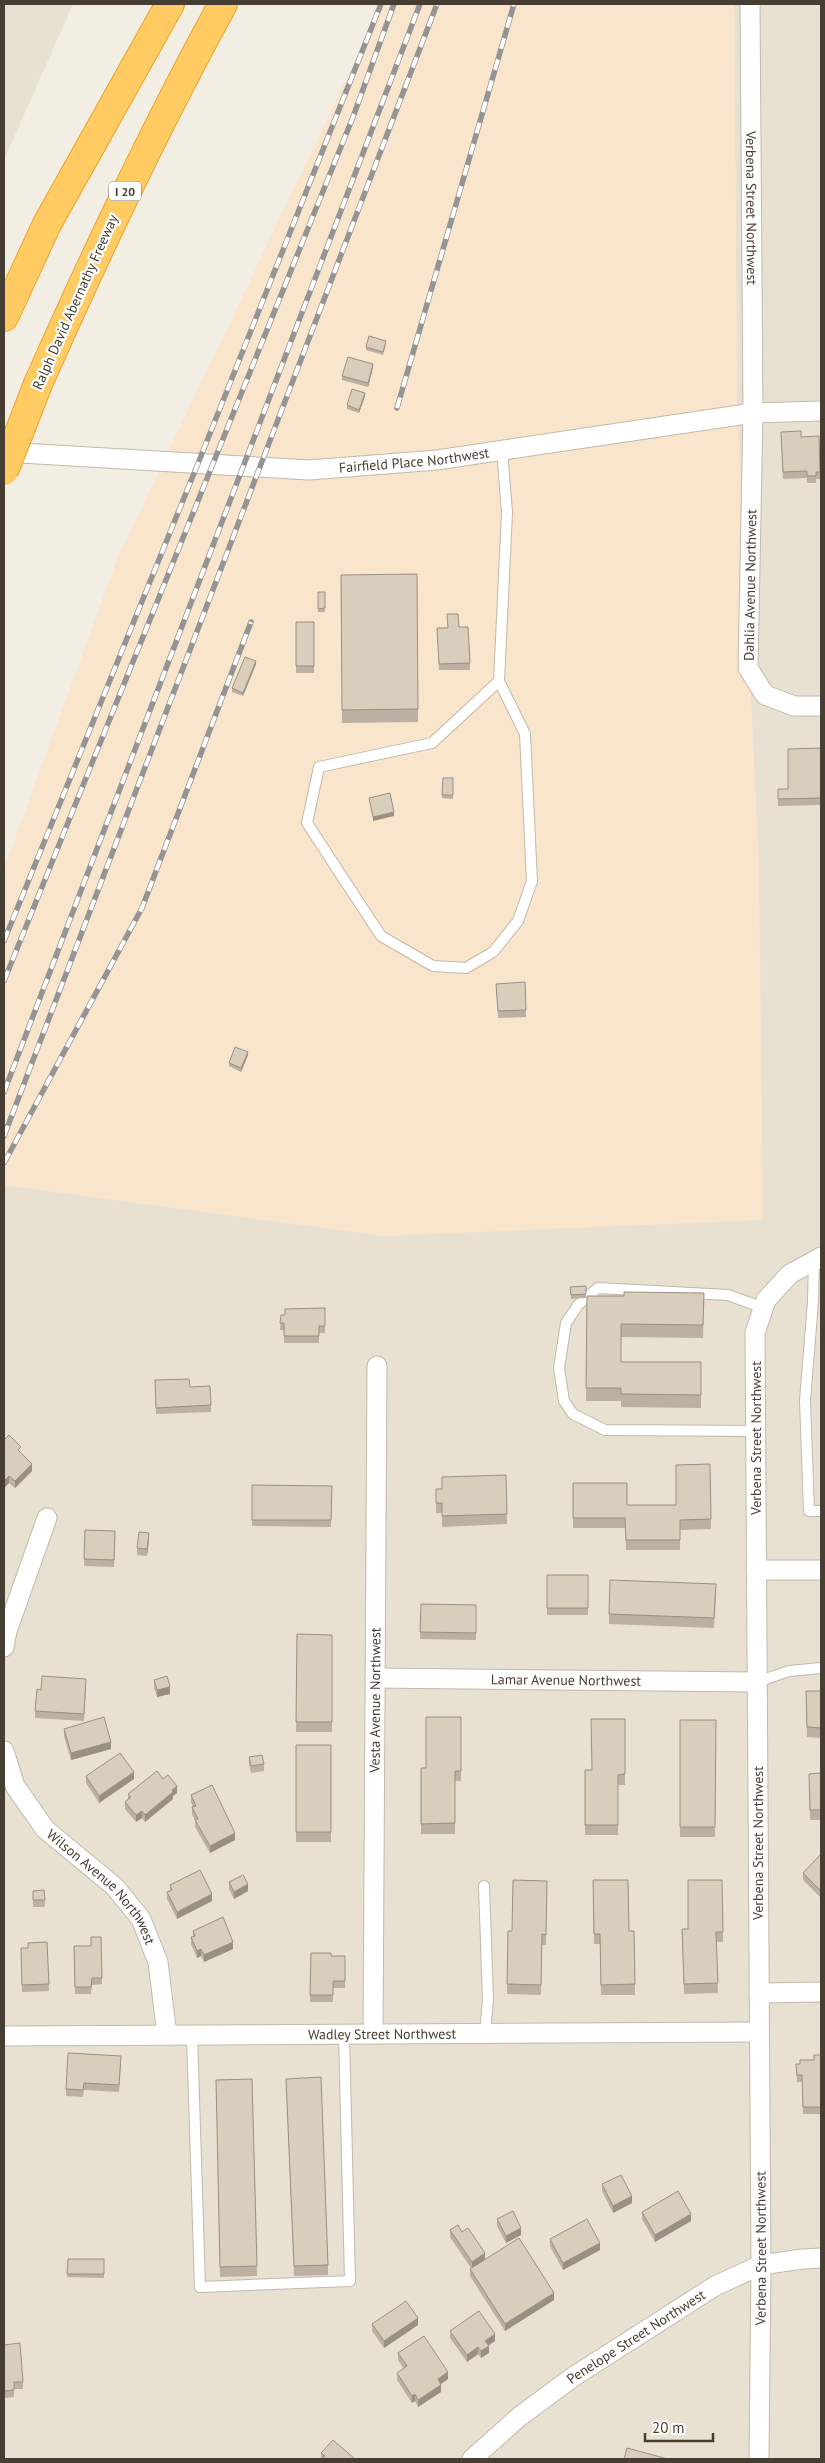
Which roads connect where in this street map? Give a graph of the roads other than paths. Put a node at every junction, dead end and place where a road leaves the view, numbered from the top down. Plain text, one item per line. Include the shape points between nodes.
1 (170, 4) edge
2 (223, 4) edge
3 (750, 4) edge
4 (4, 317) edge
5 (821, 412) edge
6 (752, 413) junction
7 (502, 450) junction
8 (4, 452) edge
9 (4, 471) edge
10 (499, 681) junction
11 (821, 706) edge
12 (818, 1259) edge
13 (764, 1308) junction
14 (377, 1366) dead end
15 (756, 1431) junction
16 (821, 1511) edge
17 (48, 1518) dead end
18 (756, 1570) junction
19 (821, 1570) edge
20 (4, 1647) edge
21 (821, 1668) edge
22 (374, 1678) junction
23 (757, 1682) junction
24 (4, 1751) edge
25 (484, 1886) dead end
26 (821, 1992) edge
27 (759, 1993) junction
28 (759, 2032) junction
29 (344, 2034) junction
30 (373, 2034) junction
31 (485, 2034) junction
32 (167, 2035) junction
33 (192, 2035) junction
34 (4, 2036) edge
35 (821, 2258) edge
36 (761, 2265) junction
37 (472, 2459) edge
38 (759, 2459) edge

1 - 4 highway via 47,224
2 - 9 highway, Ralph David Abernathy Freeway / I 20, bridge via 122,198 38,384
3 - 6 street, Verbena Street Northwest
5 - 6 street, Fairfield Place Northwest
6 - 7 street, Fairfield Place Northwest
6 - 11 street, Dahlia Avenue Northwest via 748,668 765,694 794,706
7 - 8 street, Fairfield Place Northwest via 437,460 309,470
7 - 10 lane via 507,512
10 - 10 lane via 432,743 319,767 307,823 381,936 433,966 466,968 494,952 518,921 532,881 524,734
12 - 13 street, Verbena Street Northwest via 790,1274 766,1300
12 - 16 lane via 805,1409 809,1511
13 - 15 street, Verbena Street Northwest via 756,1333
13 - 15 lane via 728,1295 598,1288 578,1305 566,1323 559,1368 564,1401 573,1414 605,1430
14 - 22 street, Vesta Avenue Northwest
15 - 18 street, Verbena Street Northwest
17 - 20 street
18 - 19 street
18 - 23 street, Verbena Street Northwest
21 - 23 lane via 789,1671
22 - 23 street, Lamar Avenue Northwest
22 - 30 street, Vesta Avenue Northwest
23 - 27 street, Verbena Street Northwest
24 - 32 street, Wilson Avenue Northwest via 15,1786 45,1829 115,1888 141,1919 158,1962
25 - 31 lane via 488,1999
26 - 27 street
27 - 28 street, Verbena Street Northwest
28 - 31 street, Wadley Street Northwest
28 - 36 street, Verbena Street Northwest
29 - 30 street, Wadley Street Northwest
29 - 33 street, Wadley Street Northwest
29 - 33 lane via 350,2281 200,2288
30 - 31 street, Wadley Street Northwest
32 - 33 street, Wadley Street Northwest
32 - 34 street, Wadley Street Northwest
35 - 36 street, Penelope Street Northwest
36 - 37 street, Penelope Street Northwest via 715,2286 574,2377 519,2417
36 - 38 street, Verbena Street Northwest

